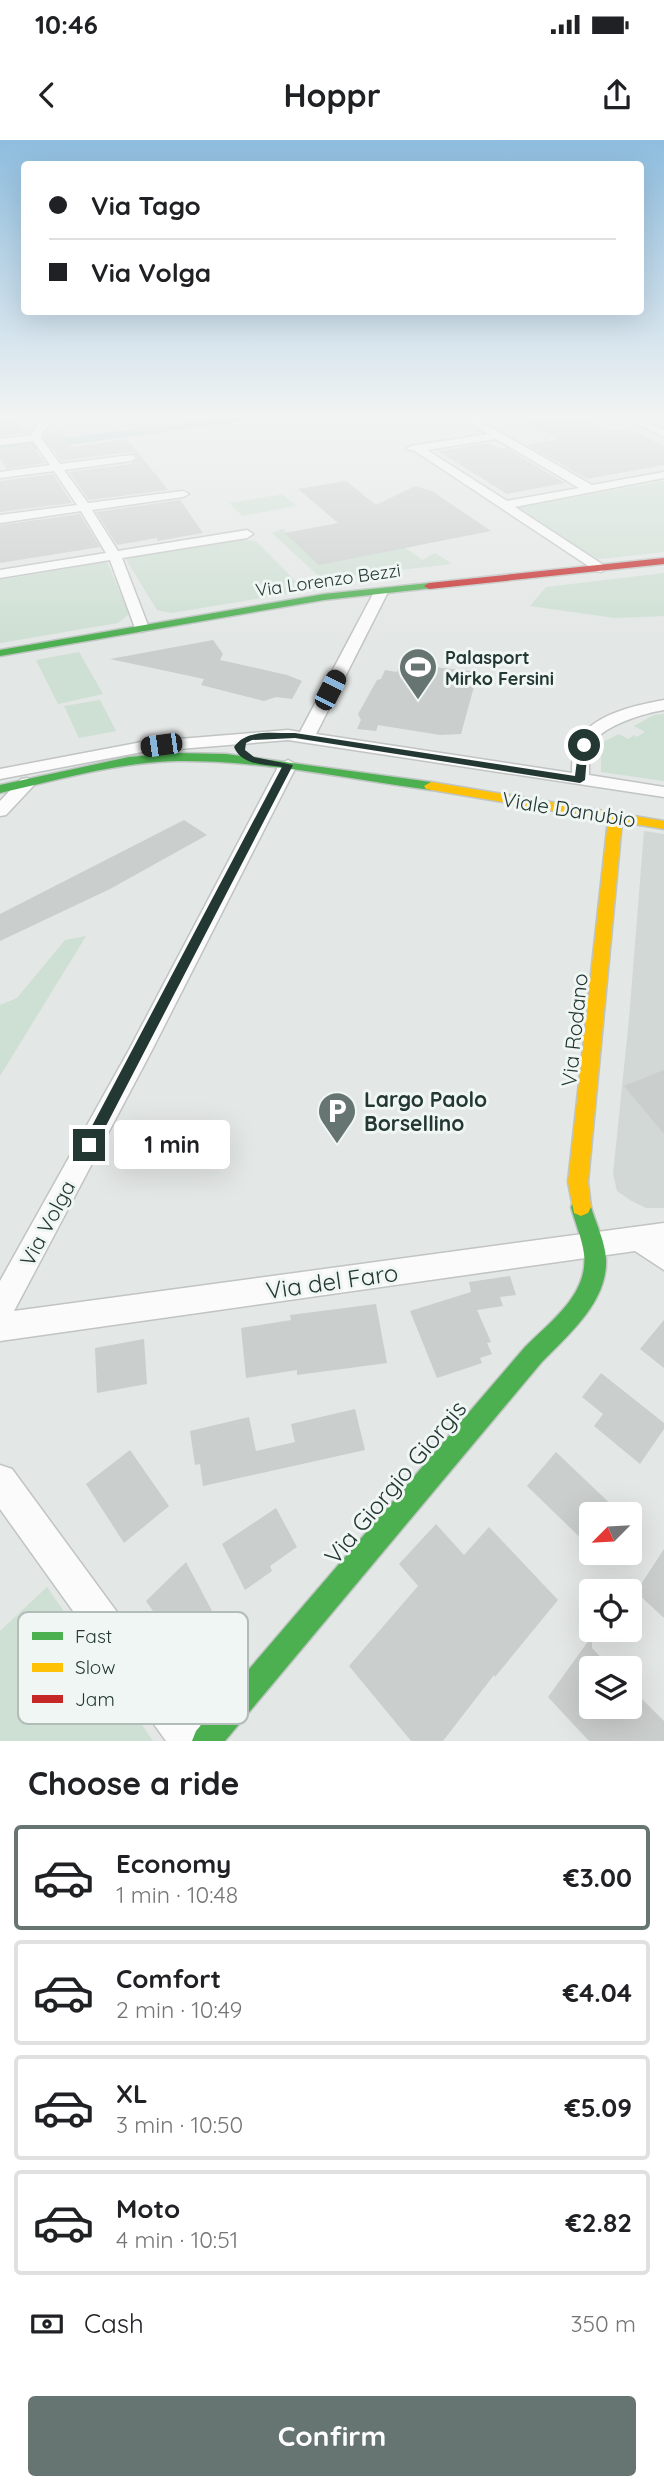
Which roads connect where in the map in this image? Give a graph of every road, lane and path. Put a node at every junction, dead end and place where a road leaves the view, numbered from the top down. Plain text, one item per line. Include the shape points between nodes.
1 (74, 492) edge
2 (483, 492) edge
3 (576, 492) edge
4 (183, 494) dead end
5 (505, 505) junction
6 (84, 506) junction
7 (0, 519) edge
8 (247, 534) dead end
9 (114, 555) junction
10 (664, 561) edge
11 (601, 568) junction
12 (0, 574) edge
13 (381, 592) junction
14 (142, 628) junction
15 (0, 653) edge
16 (664, 705) edge
17 (250, 737) junction
18 (306, 737) junction
19 (425, 756) junction
20 (252, 760) junction
21 (288, 765) junction
22 (481, 765) junction
23 (0, 774) edge
24 (580, 780) junction
25 (27, 783) junction
26 (418, 784) junction
27 (0, 789) edge
28 (664, 792) edge
29 (475, 794) junction
30 (0, 811) edge
31 (615, 818) junction
32 (664, 825) edge
33 (651, 1236) edge
34 (592, 1245) junction
35 (664, 1257) edge
36 (0, 1309) edge
37 (0, 1327) edge
38 (0, 1481) edge
39 (95, 1612) edge
40 (248, 1691) edge
41 (177, 1724) edge
42 (220, 1724) edge
43 (189, 1741) edge
44 (206, 1741) edge

1 - 6 street
2 - 5 street
3 - 5 street
4 - 6 street
5 - 11 street
6 - 7 street
6 - 9 street
8 - 9 street
9 - 12 street
9 - 14 street
10 - 11 street, Via Lorenzo Bezzi
11 - 13 street, Via Lorenzo Bezzi
13 - 14 street, Via Lorenzo Bezzi via 324,597
13 - 18 street
14 - 15 street, Via Lorenzo Bezzi
16 - 24 street via 630,714 590,735 583,747
17 - 18 street, Viale Danubio
17 - 20 street via 239,747
17 - 23 street, Viale Danubio via 142,747
18 - 19 street, Viale Danubio
19 - 22 street, Viale Danubio
19 - 26 street via 435,771
20 - 21 street, Viale Danubio
20 - 25 street, Viale Danubio via 140,760
21 - 26 street, Viale Danubio
21 - 36 street, Via Volga
22 - 24 street, Viale Danubio
22 - 29 street, Viale Danubio via 465,778
24 - 28 street, Viale Danubio
25 - 27 street, Viale Danubio
25 - 30 street
26 - 29 street, Viale Danubio
29 - 31 street, Viale Danubio
31 - 32 street, Viale Danubio
31 - 34 street, Via Rodano via 578,1182
33 - 34 street, Via del Faro
33 - 35 street
34 - 37 street, Via del Faro
34 - 40 street, Via Giorgio Giorgis via 596,1273 587,1295
38 - 39 street
41 - 43 street
42 - 44 street, Via Giorgio Giorgis

